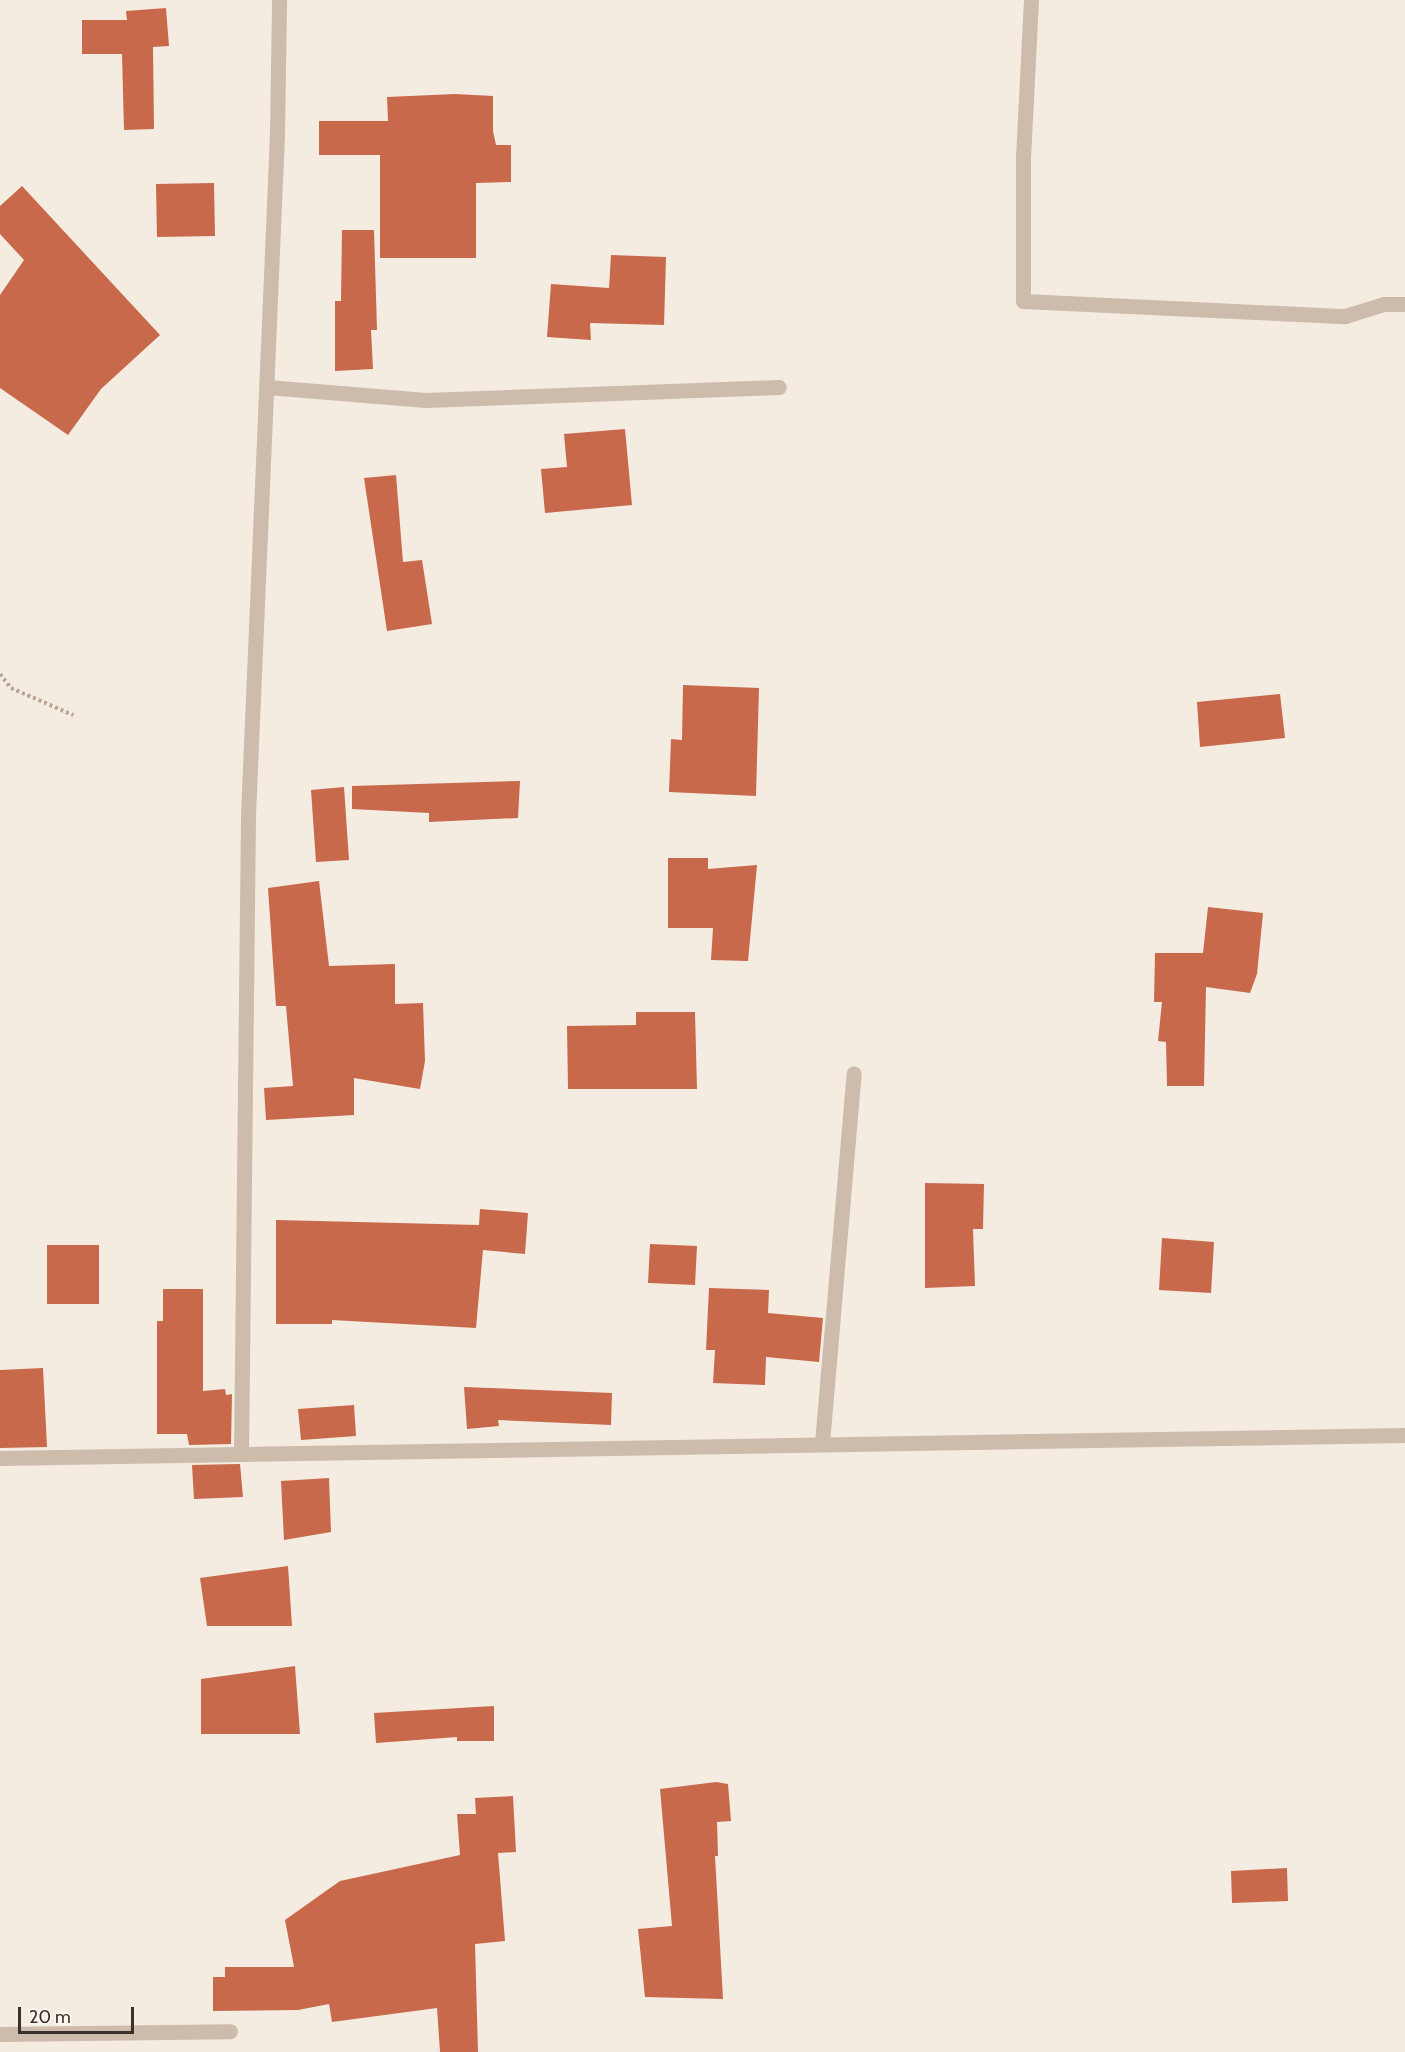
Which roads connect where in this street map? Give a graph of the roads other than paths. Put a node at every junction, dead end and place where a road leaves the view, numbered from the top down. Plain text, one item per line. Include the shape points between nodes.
1 (279, 0) edge
2 (1030, 0) edge
3 (1405, 304) edge
4 (267, 387) junction
5 (779, 387) dead end
6 (854, 1073) dead end
7 (1405, 1435) edge
8 (822, 1443) junction
9 (241, 1454) junction
10 (0, 1458) edge
11 (230, 2031) dead end
12 (0, 2034) edge

1 - 4 street
2 - 3 street via 1023,156 1023,301 1345,316 1384,304
4 - 5 street via 425,400
4 - 9 street via 248,815
6 - 8 street
7 - 8 street
8 - 9 street
9 - 10 street
11 - 12 street

